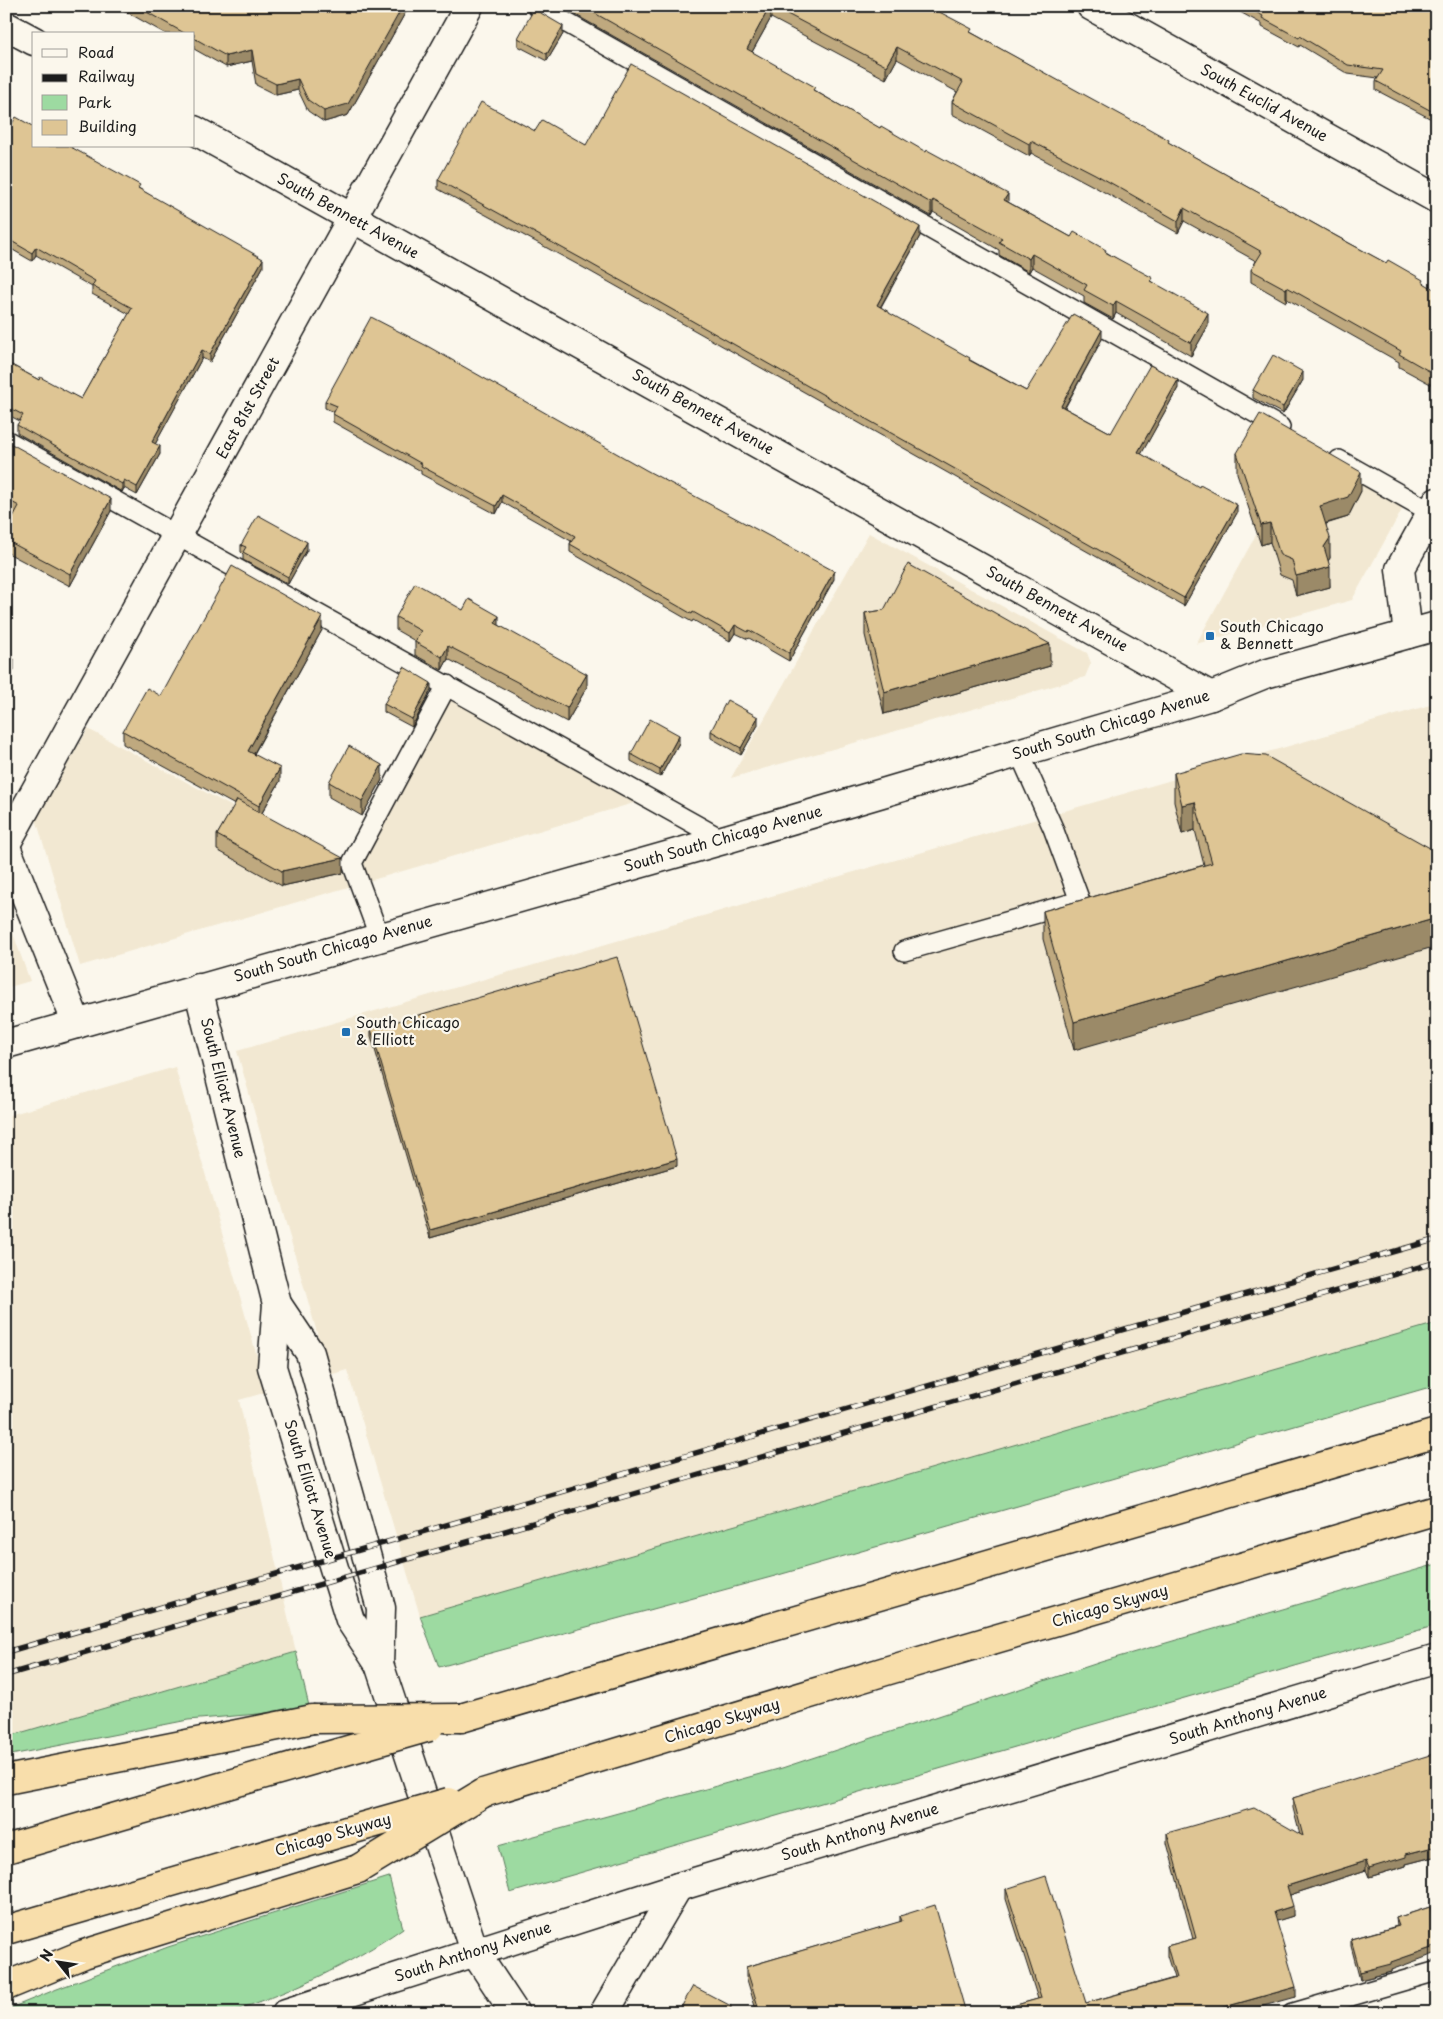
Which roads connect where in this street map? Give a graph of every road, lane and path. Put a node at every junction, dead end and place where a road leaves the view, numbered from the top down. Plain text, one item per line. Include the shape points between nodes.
1 (470, 6) edge
2 (537, 6) edge
3 (1091, 6) edge
4 (6, 26) edge
5 (32, 40) edge
6 (195, 131) edge
7 (1437, 199) edge
8 (352, 218) junction
9 (1298, 437) edge
10 (6, 440) edge
11 (1324, 451) edge
12 (1434, 507) edge
13 (177, 535) junction
14 (1437, 626) edge
15 (1408, 634) junction
16 (447, 685) junction
17 (1211, 696) junction
18 (1019, 752) junction
19 (723, 840) junction
20 (6, 846) edge
21 (379, 936) junction
22 (904, 951) dead end
23 (198, 988) junction
24 (77, 1024) junction
25 (6, 1044) edge
26 (277, 1304) junction
27 (1437, 1433) edge
28 (1437, 1510) edge
29 (1437, 1659) edge
30 (379, 1664) junction
31 (461, 1718) junction
32 (6, 1780) edge
33 (482, 1793) junction
34 (6, 1848) edge
35 (678, 1887) junction
36 (6, 1930) edge
37 (474, 1952) junction
38 (1437, 1971) edge
39 (6, 1986) edge
40 (286, 2013) edge
41 (515, 2013) edge
42 (604, 2013) edge
43 (1293, 2013) edge

1 - 8 street, East 81st Street
2 - 9 lane
3 - 7 street, South Euclid Avenue
4 - 5 street
6 - 8 street, South Bennett Avenue
8 - 13 street, East 81st Street
8 - 17 street, South Bennett Avenue
10 - 13 lane
11 - 12 lane
12 - 15 street via 1400,569
13 - 16 lane
13 - 20 street, East 81st Street
14 - 15 street, South South Chicago Avenue
15 - 17 street, South South Chicago Avenue via 1265,674
16 - 19 lane
16 - 21 lane via 352,863
17 - 18 street, South South Chicago Avenue
18 - 19 street, South South Chicago Avenue
18 - 22 lane via 1053,828 1080,901
19 - 21 street, South South Chicago Avenue
20 - 24 street
21 - 23 street, South South Chicago Avenue
23 - 24 street, South South Chicago Avenue
23 - 26 street, South Elliott Avenue
24 - 25 street, South South Chicago Avenue
26 - 30 street, South Elliott Avenue via 310,1353 381,1608
26 - 30 street, South Elliott Avenue via 272,1367 350,1620
27 - 31 highway
28 - 33 highway, Chicago Skyway
29 - 35 street, South Anthony Avenue
30 - 37 street, South Elliott Avenue
31 - 32 highway, bridge via 313,1719
31 - 34 highway, bridge
33 - 36 highway, Chicago Skyway, bridge
33 - 39 highway, bridge via 358,1869 84,1954
35 - 37 street, South Anthony Avenue
35 - 42 street
37 - 40 street, South Anthony Avenue
37 - 41 street, South Elliott Avenue
38 - 43 lane

